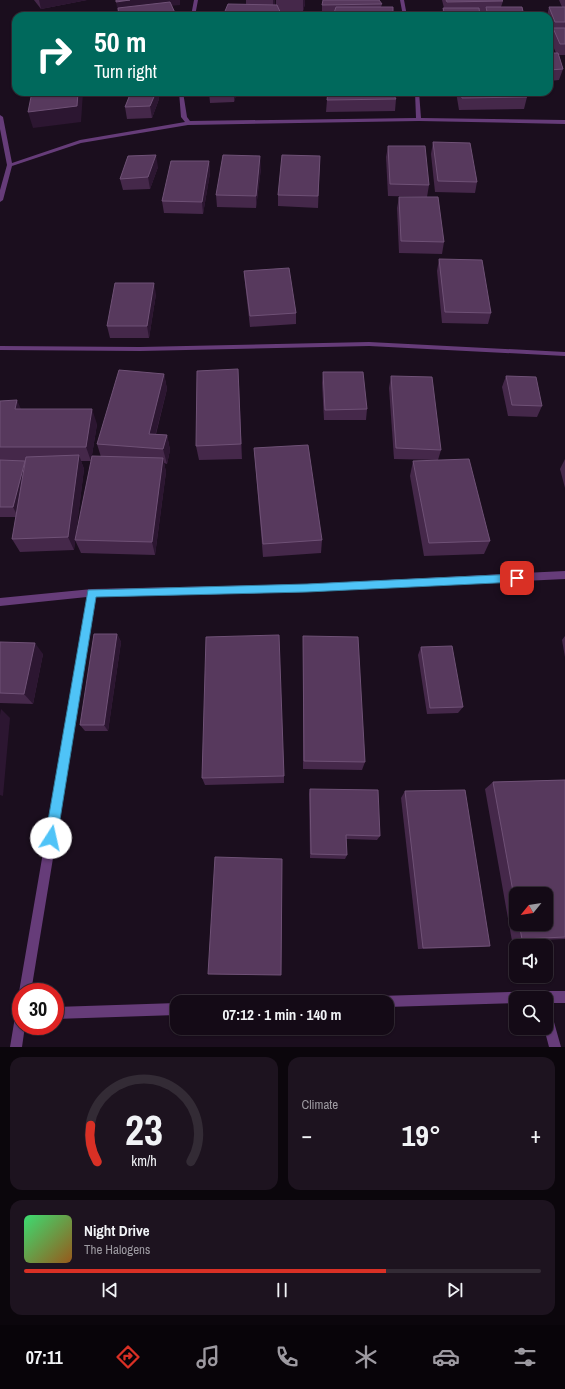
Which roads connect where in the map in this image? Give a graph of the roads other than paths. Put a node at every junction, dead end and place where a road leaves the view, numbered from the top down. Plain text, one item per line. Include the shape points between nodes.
1 (196, 0) edge
2 (402, 0) edge
3 (194, 12) edge
4 (404, 12) edge
5 (181, 96) edge
6 (417, 96) edge
7 (0, 117) edge
8 (420, 119) junction
9 (565, 122) edge
10 (188, 123) junction
11 (10, 165) junction
12 (0, 200) edge
13 (0, 348) edge
14 (565, 354) edge
15 (565, 575) edge
16 (92, 593) junction
17 (0, 602) edge
18 (27, 983) edge
19 (509, 998) edge
20 (553, 998) edge
21 (565, 998) edge
22 (394, 1002) edge
23 (170, 1009) edge
24 (64, 1013) edge
25 (18, 1035) edge
26 (552, 1035) edge
27 (16, 1047) edge
28 (555, 1047) edge

1 - 3 street
2 - 4 street
5 - 10 street via 184,117
6 - 8 street
7 - 11 street
8 - 9 street
8 - 10 street
10 - 11 street via 80,142
11 - 12 street
13 - 14 street via 140,349 369,344
15 - 16 street via 307,588
16 - 17 street
16 - 18 street
19 - 22 street
20 - 21 street
23 - 24 street
25 - 27 street
26 - 28 street

